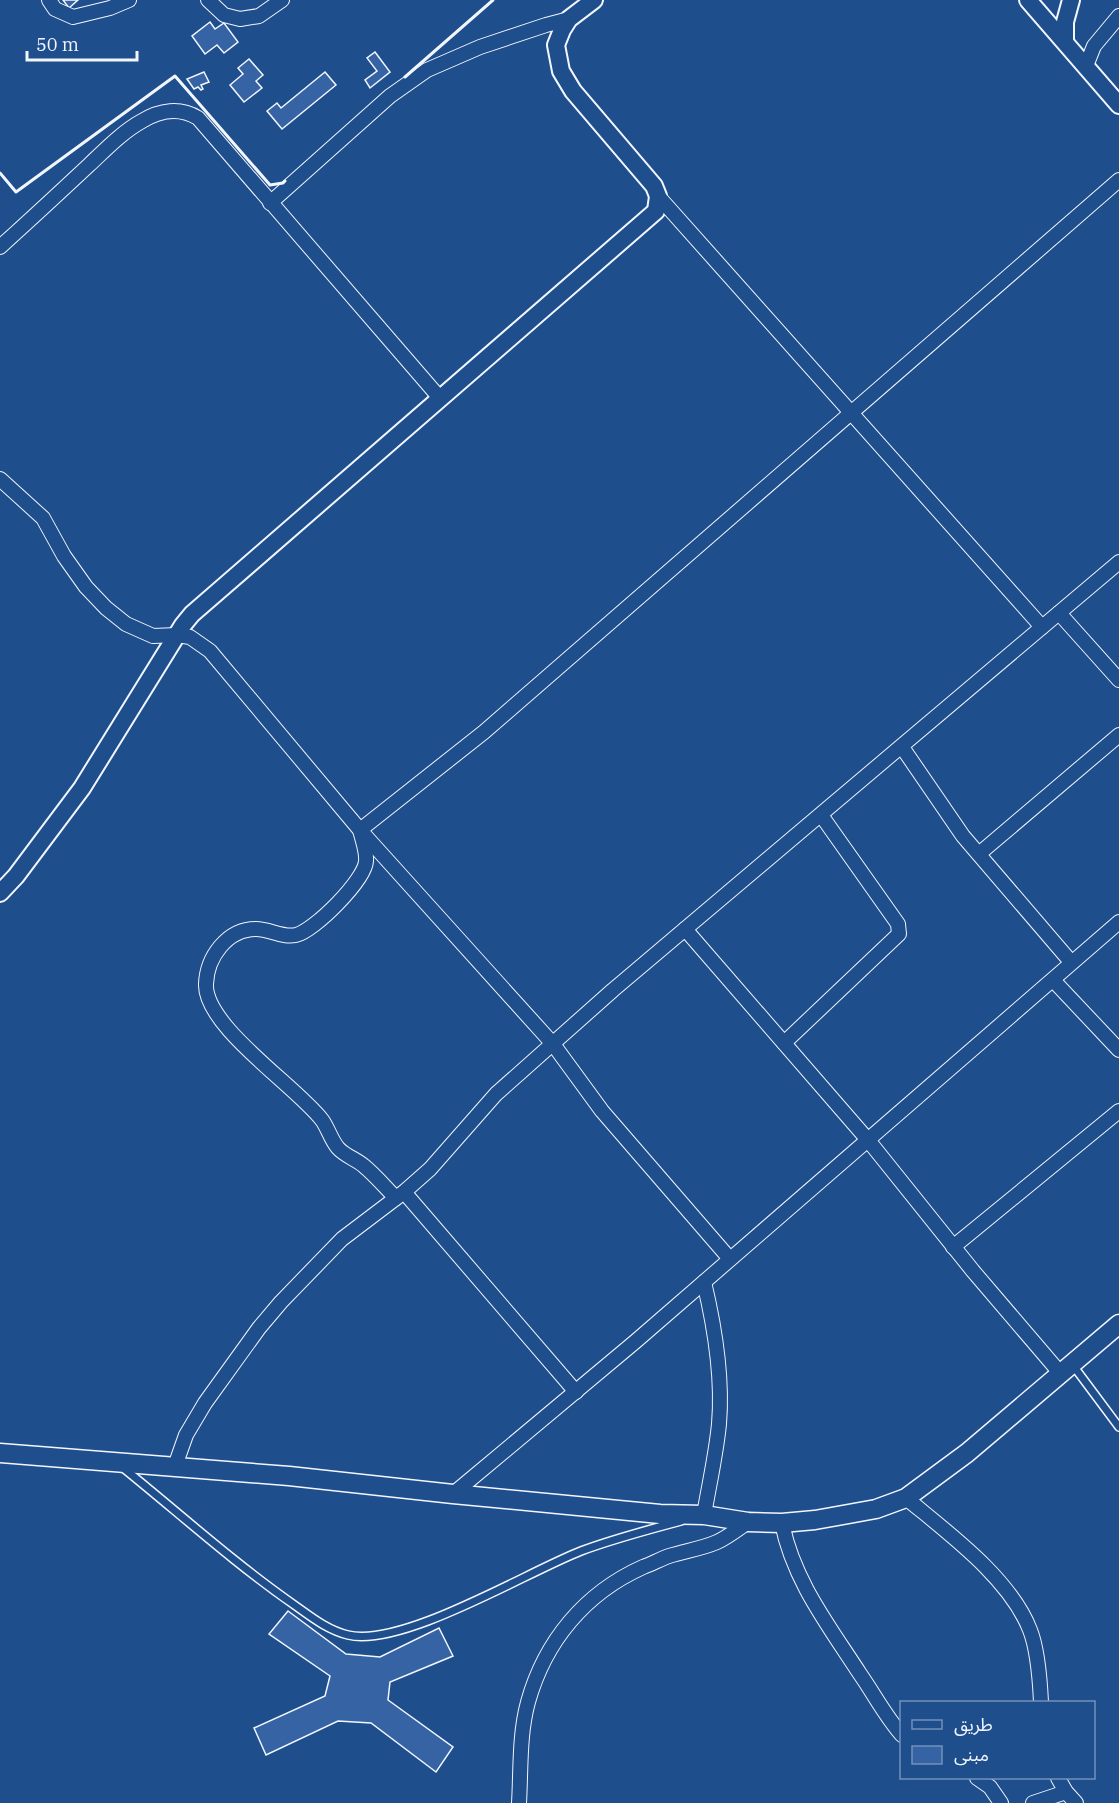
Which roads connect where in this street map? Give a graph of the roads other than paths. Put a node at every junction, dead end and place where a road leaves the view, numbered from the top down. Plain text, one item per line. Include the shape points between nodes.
1 (49, 0) edge
2 (129, 0) edge
3 (208, 0) edge
4 (282, 0) edge
5 (594, 0) edge
6 (1069, 0) edge
7 (1038, 7) edge
8 (1119, 16) edge
9 (569, 19) junction
10 (1065, 41) junction
11 (1086, 66) junction
12 (1119, 105) edge
13 (1119, 180) edge
14 (658, 196) junction
15 (270, 203) junction
16 (0, 247) edge
17 (439, 398) junction
18 (851, 414) junction
19 (0, 479) edge
20 (1119, 562) edge
21 (1059, 613) junction
22 (1042, 627) junction
23 (177, 635) junction
24 (1119, 680) edge
25 (1119, 735) edge
26 (902, 747) junction
27 (820, 815) junction
28 (360, 830) junction
29 (980, 853) junction
30 (0, 893) edge
31 (1119, 922) edge
32 (685, 930) junction
33 (1071, 962) junction
34 (1053, 980) junction
35 (784, 1043) junction
36 (553, 1044) junction
37 (1119, 1050) edge
38 (1119, 1111) edge
39 (868, 1140) junction
40 (400, 1195) junction
41 (953, 1247) junction
42 (730, 1260) junction
43 (704, 1282) junction
44 (1119, 1324) edge
45 (1066, 1369) junction
46 (576, 1392) junction
47 (1119, 1427) edge
48 (0, 1453) edge
49 (118, 1463) junction
50 (175, 1466) junction
51 (453, 1494) junction
52 (906, 1498) junction
53 (704, 1515) junction
54 (748, 1522) junction
55 (782, 1523) junction
56 (1041, 1701) edge
57 (900, 1732) edge
58 (978, 1779) edge
59 (1059, 1779) edge
60 (1066, 1792) junction
61 (519, 1803) edge
62 (1001, 1803) edge
63 (1033, 1803) edge
64 (1076, 1803) edge

1 - 2 street via 55,9 73,17
3 - 4 street via 224,15 240,20 259,16
5 - 9 street
6 - 7 street
6 - 10 street
7 - 10 street
8 - 11 street via 1094,46
9 - 14 street via 556,45 565,81 648,178
9 - 15 street via 480,47 427,70 390,96
10 - 11 street
11 - 12 street
13 - 18 street
14 - 17 street via 656,211 650,218
14 - 18 street
15 - 16 street via 198,118 176,110 142,121 120,138
15 - 17 street
17 - 23 street via 202,604
18 - 22 street
18 - 28 street via 484,732
19 - 23 street via 43,518 64,556 106,608 126,624 153,636
20 - 21 street
21 - 22 street
21 - 24 street
22 - 26 street
23 - 28 street via 210,651
23 - 30 street via 82,788
25 - 29 street
26 - 27 street
26 - 29 street via 948,816
27 - 32 street
27 - 35 street via 898,924 899,934
28 - 36 street
28 - 40 street via 366,862 357,883 344,897 306,932 286,936 256,929 228,938 215,954 206,984 214,1012 322,1120 338,1147
29 - 33 street
31 - 33 street
32 - 35 street
32 - 36 street
33 - 34 street
34 - 37 street
34 - 39 street
35 - 39 street
36 - 40 street via 496,1094 453,1145
36 - 42 street via 602,1111
38 - 41 street
39 - 41 street
39 - 42 street
40 - 46 street
40 - 50 street via 342,1239 281,1302 205,1403 186,1435
41 - 45 street
42 - 43 street
43 - 46 street
43 - 53 street via 712,1316 719,1424
44 - 45 main road
45 - 47 lane
45 - 52 main road via 967,1453
46 - 51 street
48 - 49 main road
49 - 50 main road
49 - 53 lane via 269,1587 324,1626 349,1635 393,1632 443,1615 579,1552 619,1537
50 - 51 main road
51 - 53 main road
52 - 55 main road via 846,1516
52 - 56 street via 957,1540 1019,1605 1031,1632
53 - 54 main road
54 - 55 main road
54 - 61 street via 727,1537 634,1572 576,1614 541,1667 528,1704
55 - 57 street via 794,1564 811,1599
58 - 62 street
59 - 60 street
60 - 63 street
60 - 64 street

